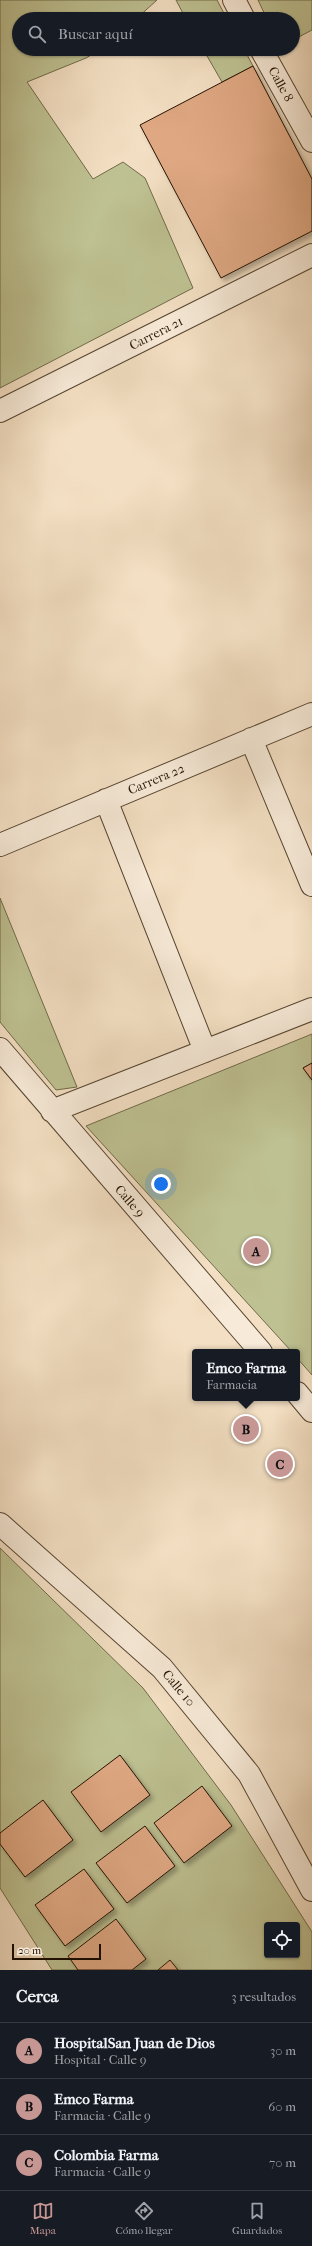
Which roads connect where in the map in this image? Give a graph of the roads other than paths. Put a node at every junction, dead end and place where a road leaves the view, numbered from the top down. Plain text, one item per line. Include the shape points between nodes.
1 (234, 0) edge
2 (240, 12) edge
3 (265, 56) edge
4 (312, 141) edge
5 (312, 255) edge
6 (0, 411) edge
7 (312, 714) edge
8 (251, 739) junction
9 (106, 800) junction
10 (0, 845) edge
11 (312, 886) edge
12 (312, 1009) edge
13 (0, 1049) edge
14 (204, 1051) junction
15 (52, 1111) junction
16 (258, 1349) edge
17 (300, 1397) edge
18 (312, 1411) edge
19 (0, 1524) edge
20 (312, 1890) edge

1 - 2 street
3 - 4 street, Calle 8
5 - 6 street, Carrera 21
7 - 8 street, Carrera 22
8 - 9 street, Carrera 22
8 - 11 street
9 - 10 street, Carrera 22
9 - 14 street
12 - 14 street
13 - 15 street, Calle 9
14 - 15 street
15 - 16 street, Calle 9
17 - 18 street
19 - 20 street, Calle 10 via 162,1668 249,1774

